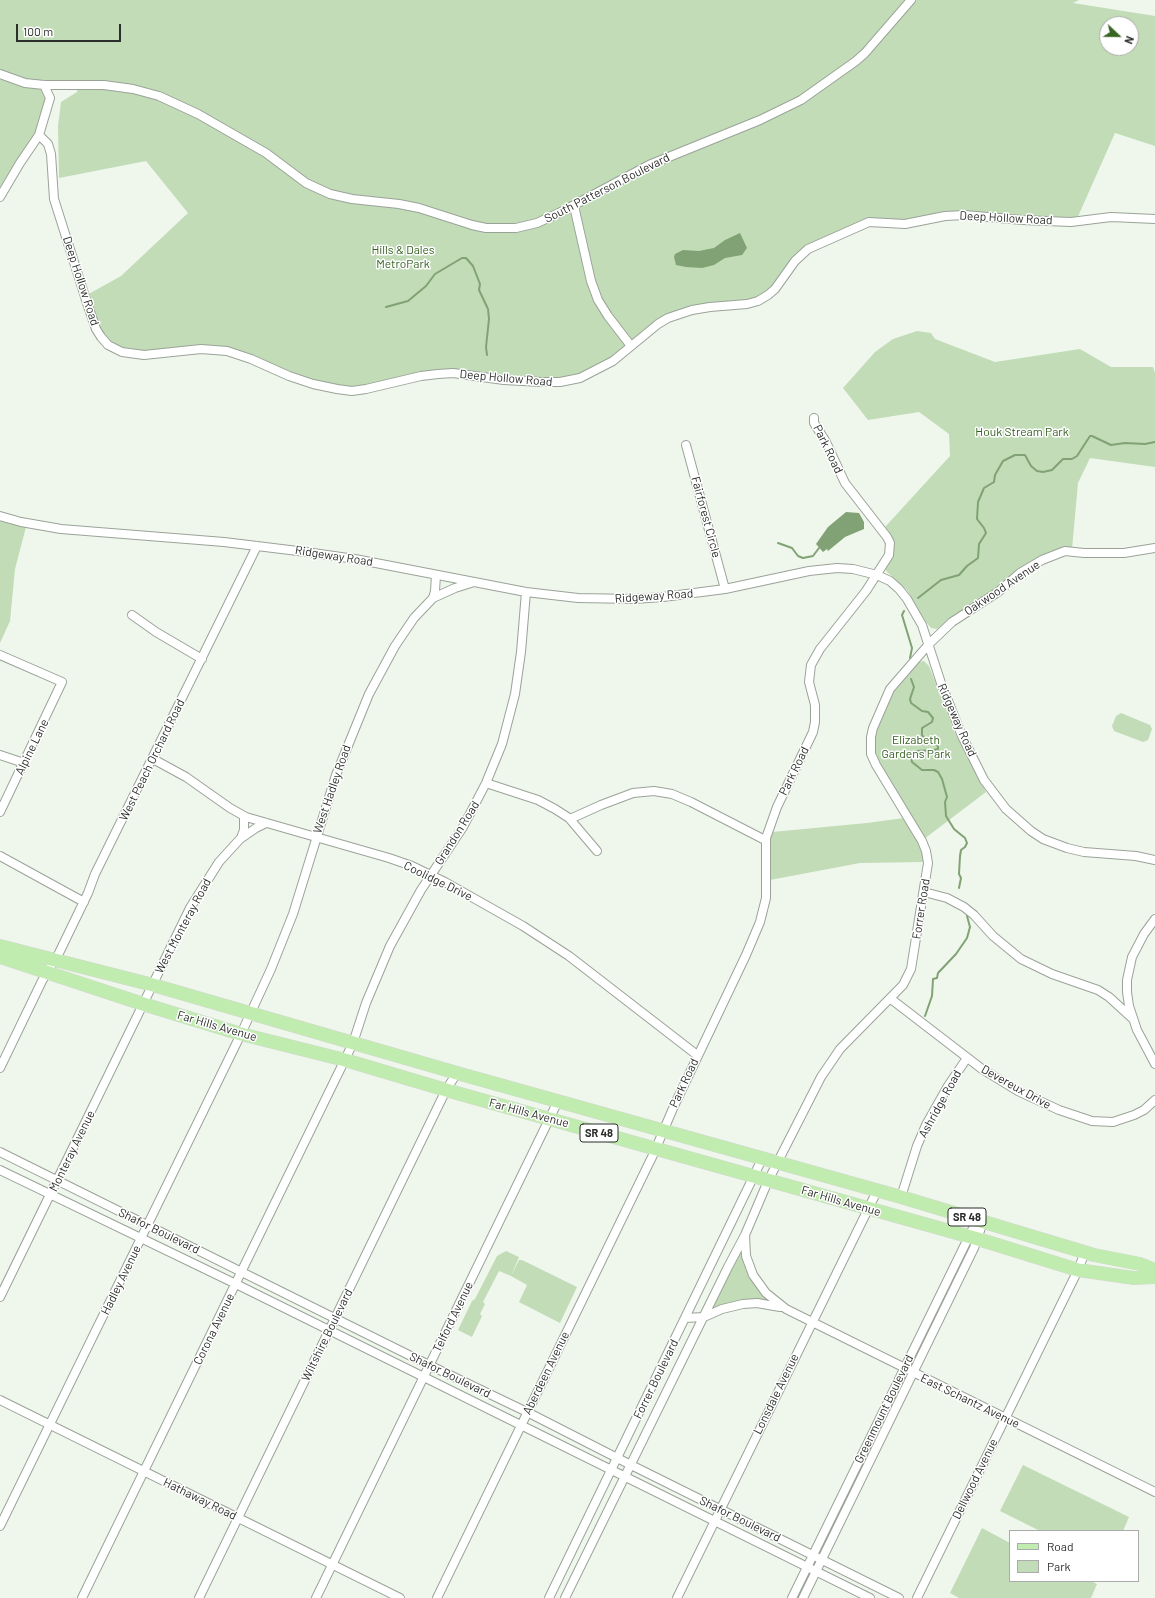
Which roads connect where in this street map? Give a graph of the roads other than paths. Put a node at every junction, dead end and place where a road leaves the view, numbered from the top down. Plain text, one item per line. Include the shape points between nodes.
1 (911, 0) edge
2 (0, 74) edge
3 (44, 85) junction
4 (39, 135) junction
5 (0, 197) edge
6 (574, 206) junction
7 (1155, 219) edge
8 (631, 346) junction
9 (814, 418) dead end
10 (686, 445) dead end
11 (0, 516) edge
12 (256, 546) junction
13 (1155, 548) edge
14 (436, 575) junction
15 (877, 575) junction
16 (474, 583) junction
17 (725, 589) junction
18 (526, 592) junction
19 (433, 598) junction
20 (132, 615) dead end
21 (929, 644) junction
22 (0, 656) edge
23 (202, 659) junction
24 (0, 755) edge
25 (153, 759) junction
26 (24, 763) junction
27 (486, 783) junction
28 (0, 812) edge
29 (244, 816) junction
30 (570, 819) junction
31 (266, 823) junction
32 (316, 837) junction
33 (240, 839) junction
34 (765, 840) junction
35 (597, 851) dead end
36 (0, 856) edge
37 (1155, 860) edge
38 (431, 875) junction
39 (924, 892) junction
40 (84, 902) junction
41 (1155, 919) edge
42 (0, 946) edge
43 (0, 957) edge
44 (54, 960) junction
45 (45, 977) junction
46 (153, 985) junction
47 (891, 999) junction
48 (143, 1004) junction
49 (250, 1014) junction
50 (1132, 1018) junction
51 (241, 1034) junction
52 (353, 1044) junction
53 (697, 1055) junction
54 (967, 1058) junction
55 (345, 1060) junction
56 (1155, 1064) edge
57 (0, 1068) edge
58 (457, 1073) junction
59 (446, 1090) junction
60 (1155, 1100) edge
61 (558, 1101) junction
62 (550, 1119) junction
63 (663, 1131) junction
64 (656, 1148) junction
65 (0, 1152) edge
66 (762, 1159) junction
67 (778, 1164) junction
68 (0, 1170) edge
69 (754, 1177) junction
70 (57, 1181) junction
71 (768, 1181) junction
72 (877, 1191) junction
73 (51, 1195) junction
74 (901, 1197) junction
75 (867, 1209) junction
76 (980, 1221) junction
77 (147, 1226) junction
78 (745, 1235) junction
79 (141, 1238) junction
80 (974, 1238) junction
81 (1085, 1252) junction
82 (1078, 1270) junction
83 (1155, 1270) edge
84 (242, 1272) junction
85 (1155, 1277) edge
86 (236, 1284) junction
87 (0, 1297) edge
88 (786, 1309) junction
89 (704, 1317) junction
90 (336, 1318) junction
91 (685, 1318) junction
92 (811, 1322) junction
93 (330, 1331) junction
94 (429, 1365) junction
95 (904, 1369) junction
96 (912, 1373) junction
97 (423, 1378) junction
98 (0, 1400) edge
99 (527, 1412) junction
100 (1005, 1418) junction
101 (50, 1425) junction
102 (521, 1425) junction
103 (617, 1458) junction
104 (631, 1465) junction
105 (611, 1470) junction
106 (144, 1471) junction
107 (625, 1477) junction
108 (1155, 1492) edge
109 (720, 1509) junction
110 (238, 1518) junction
111 (714, 1522) junction
112 (0, 1526) edge
113 (813, 1556) junction
114 (821, 1560) junction
115 (333, 1564) junction
116 (807, 1567) junction
117 (816, 1571) junction
118 (82, 1598) edge
119 (199, 1598) edge
120 (316, 1598) edge
121 (400, 1598) edge
122 (436, 1598) edge
123 (549, 1598) edge
124 (565, 1598) edge
125 (677, 1598) edge
126 (792, 1598) edge
127 (803, 1598) edge
128 (870, 1598) edge
129 (899, 1598) edge
130 (917, 1598) edge

1 - 6 street, South Patterson Boulevard via 847,69 801,100 760,120 649,165
2 - 3 street, South Patterson Boulevard via 19,82
3 - 4 street via 50,98
3 - 6 street, South Patterson Boulevard via 104,85 159,96 198,114 253,145 306,183 330,194 419,208 472,225 503,229 537,223
4 - 5 street
4 - 8 street, Deep Hollow Road via 48,144 51,154 54,199 96,329 108,345 116,350 144,355 201,349 227,351 313,384 352,391 438,374 465,374 533,382 573,381 613,361
6 - 8 street via 591,281 598,300
7 - 8 street, Deep Hollow Road via 1111,217 1071,222 965,215 905,224 869,222 808,249 795,261 775,288 758,301 680,313 658,324
9 - 15 street, Park Road via 814,423 845,483 890,543 889,555
10 - 17 street, Fairforest Circle
11 - 12 street, Ridgeway Road via 61,528
12 - 14 street, Ridgeway Road via 355,559
12 - 23 street, West Peach Orchard Road
13 - 21 street, Oakwood Avenue via 1124,553 1057,553 1020,573 998,592 962,615
14 - 16 street, Ridgeway Road
14 - 19 street
15 - 17 street, Ridgeway Road via 845,569 810,571
15 - 21 street, Ridgeway Road via 894,585 907,599
15 - 34 street, Park Road via 853,610 820,649 811,665 809,682 815,714 813,732 777,807
16 - 18 street, Ridgeway Road
16 - 19 street, West Hadley Road
17 - 18 street, Ridgeway Road via 634,599 578,598
18 - 27 street, Grandon Road via 515,694 502,744
19 - 32 street, West Hadley Road via 404,632 369,694 336,775
20 - 23 street
21 - 37 street, Ridgeway Road via 940,683 962,736 984,780 1006,809 1031,831 1067,848
21 - 39 street, Forrer Road via 890,689 873,727 870,747 876,765 926,851 928,863
22 - 26 street, Alpine Lane via 62,682
23 - 25 street, West Peach Orchard Road
24 - 26 street
25 - 29 street, Coolidge Drive via 186,777
25 - 40 street, West Peach Orchard Road
26 - 28 street, Alpine Lane
27 - 30 street via 538,800
27 - 38 street, Grandon Road via 463,827
29 - 31 street, Coolidge Drive
29 - 33 street via 244,830
30 - 34 street via 633,793 654,791 672,794 691,802
30 - 35 street
31 - 32 street, Coolidge Drive
31 - 33 street, West Monteray Road
32 - 38 street, Coolidge Drive via 389,858
32 - 49 street, West Hadley Road via 284,938
33 - 46 street, West Monteray Road via 219,862 200,891
34 - 53 street, Park Road via 767,885 764,910 746,955
36 - 40 street
38 - 52 street, Grandon Road via 390,946 366,1003
38 - 53 street, Coolidge Drive via 514,921 570,956
39 - 47 street, Forrer Road via 911,969 903,985
39 - 50 street via 947,898 964,907 995,938 1021,959 1052,974 1098,990
40 - 44 street, West Peach Orchard Road
41 - 50 street via 1136,947 1129,968 1127,992
42 - 44 main road, Far Hills Avenue / SR 48
43 - 45 main road, Far Hills Avenue / SR 48
44 - 45 street, West Peach Orchard Road
44 - 46 main road, Far Hills Avenue / SR 48
45 - 48 main road, Far Hills Avenue / SR 48
45 - 57 street, West Peach Orchard Road
46 - 48 street, West Monteray Road
46 - 49 main road, Far Hills Avenue / SR 48
47 - 54 street, Devereux Drive
47 - 67 street, Forrer Road via 844,1044 830,1062
48 - 51 main road, Far Hills Avenue / SR 48
48 - 70 street, Monteray Avenue
49 - 51 street, West Hadley Road
49 - 52 main road, Far Hills Avenue / SR 48
50 - 56 street
51 - 55 main road, Far Hills Avenue / SR 48
51 - 77 street, Hadley Avenue
52 - 55 street, Grandon Road
52 - 58 main road, Far Hills Avenue / SR 48
53 - 63 street, Park Road
54 - 60 street, Devereux Drive via 1034,1099 1092,1121 1113,1122 1124,1119 1144,1110
54 - 74 street, Ashridge Road via 926,1125
55 - 59 main road, Far Hills Avenue / SR 48
55 - 84 street, Corona Avenue
58 - 59 street, Wiltshire Boulevard
58 - 61 main road, Far Hills Avenue / SR 48
59 - 62 main road, Far Hills Avenue / SR 48
59 - 90 street, Wiltshire Boulevard
61 - 62 street, Telford Avenue
61 - 63 main road, Far Hills Avenue / SR 48
62 - 64 main road, Far Hills Avenue / SR 48
62 - 94 street, Telford Avenue
63 - 64 street, Park Road
63 - 66 main road, Far Hills Avenue / SR 48
64 - 69 main road, Far Hills Avenue / SR 48
64 - 99 street, Aberdeen Avenue
65 - 70 street, Shafor Boulevard
66 - 67 main road, Far Hills Avenue / SR 48
66 - 69 street, Forrer Boulevard
67 - 71 street
67 - 72 main road, Far Hills Avenue / SR 48
68 - 73 street, Shafor Boulevard
69 - 71 main road, Far Hills Avenue / SR 48
69 - 91 street, Forrer Boulevard
70 - 73 street, Monteray Avenue
70 - 77 street, Shafor Boulevard
71 - 75 main road, Far Hills Avenue / SR 48
71 - 78 street, Forrer Boulevard
72 - 74 main road, Far Hills Avenue / SR 48
72 - 75 street, Lonsdale Avenue
73 - 79 street, Shafor Boulevard
73 - 87 street, Monteray Avenue
74 - 76 main road, Far Hills Avenue / SR 48
75 - 80 main road, Far Hills Avenue / SR 48
75 - 92 street, Lonsdale Avenue
76 - 80 street, Greenmount Boulevard
76 - 81 main road, Far Hills Avenue / SR 48
77 - 79 street, Hadley Avenue
77 - 84 street, Shafor Boulevard
78 - 88 street, East Schantz Avenue via 746,1256 753,1275 766,1293
78 - 89 street, Forrer Boulevard
79 - 86 street, Shafor Boulevard
79 - 101 street, Hadley Avenue
80 - 82 main road, Far Hills Avenue / SR 48
80 - 95 street, Greenmount Boulevard
80 - 96 street, Greenmount Boulevard
81 - 82 street, Dellwood Avenue
81 - 83 main road, Far Hills Avenue / SR 48 via 1140,1264
82 - 85 main road, Far Hills Avenue / SR 48 via 1134,1278
82 - 100 street, Dellwood Avenue
84 - 86 street, Corona Avenue
84 - 90 street, Shafor Boulevard
86 - 93 street, Shafor Boulevard
86 - 106 street, Corona Avenue
88 - 89 street, East Schantz Avenue via 757,1303 743,1304
88 - 92 street, East Schantz Avenue
89 - 91 street, East Schantz Avenue
89 - 104 street, Forrer Boulevard
90 - 93 street, Wiltshire Boulevard
90 - 94 street, Shafor Boulevard
91 - 103 street, Forrer Boulevard
92 - 95 street, East Schantz Avenue
92 - 109 street, Lonsdale Avenue
93 - 97 street, Shafor Boulevard
93 - 110 street, Wiltshire Boulevard
94 - 97 street, Telford Avenue
94 - 99 street, Shafor Boulevard
95 - 96 street, East Schantz Avenue
95 - 113 street, Greenmount Boulevard
96 - 100 street, East Schantz Avenue
96 - 114 street, Greenmount Boulevard
97 - 102 street, Shafor Boulevard
97 - 115 street, Telford Avenue
98 - 101 street, Hathaway Road
99 - 102 street, Aberdeen Avenue
99 - 103 street, Shafor Boulevard
100 - 108 street, East Schantz Avenue
100 - 130 street, Dellwood Avenue
101 - 106 street, Hathaway Road
101 - 112 street, Hadley Avenue
102 - 105 street, Shafor Boulevard
102 - 122 street, Aberdeen Avenue
103 - 104 street, Shafor Boulevard
103 - 105 street, Forrer Boulevard
104 - 107 street, Forrer Boulevard
104 - 109 street, Shafor Boulevard
105 - 107 street, Shafor Boulevard
105 - 123 street, Forrer Boulevard
106 - 110 street, Hathaway Road
106 - 118 street, Corona Avenue
107 - 111 street, Shafor Boulevard
107 - 124 street, Forrer Boulevard
109 - 111 street, Lonsdale Avenue
109 - 113 street, Shafor Boulevard
110 - 115 street, Hathaway Road
110 - 119 street, Wiltshire Boulevard
111 - 116 street, Shafor Boulevard
111 - 125 street, Lonsdale Avenue
113 - 114 street, Shafor Boulevard
113 - 116 street, Greenmount Boulevard
114 - 117 street, Greenmount Boulevard
114 - 129 street, Shafor Boulevard
115 - 120 street, Telford Avenue
115 - 121 street, Hathaway Road
116 - 117 street, Shafor Boulevard
116 - 126 street, Greenmount Boulevard
117 - 127 street, Greenmount Boulevard
117 - 128 street, Shafor Boulevard

